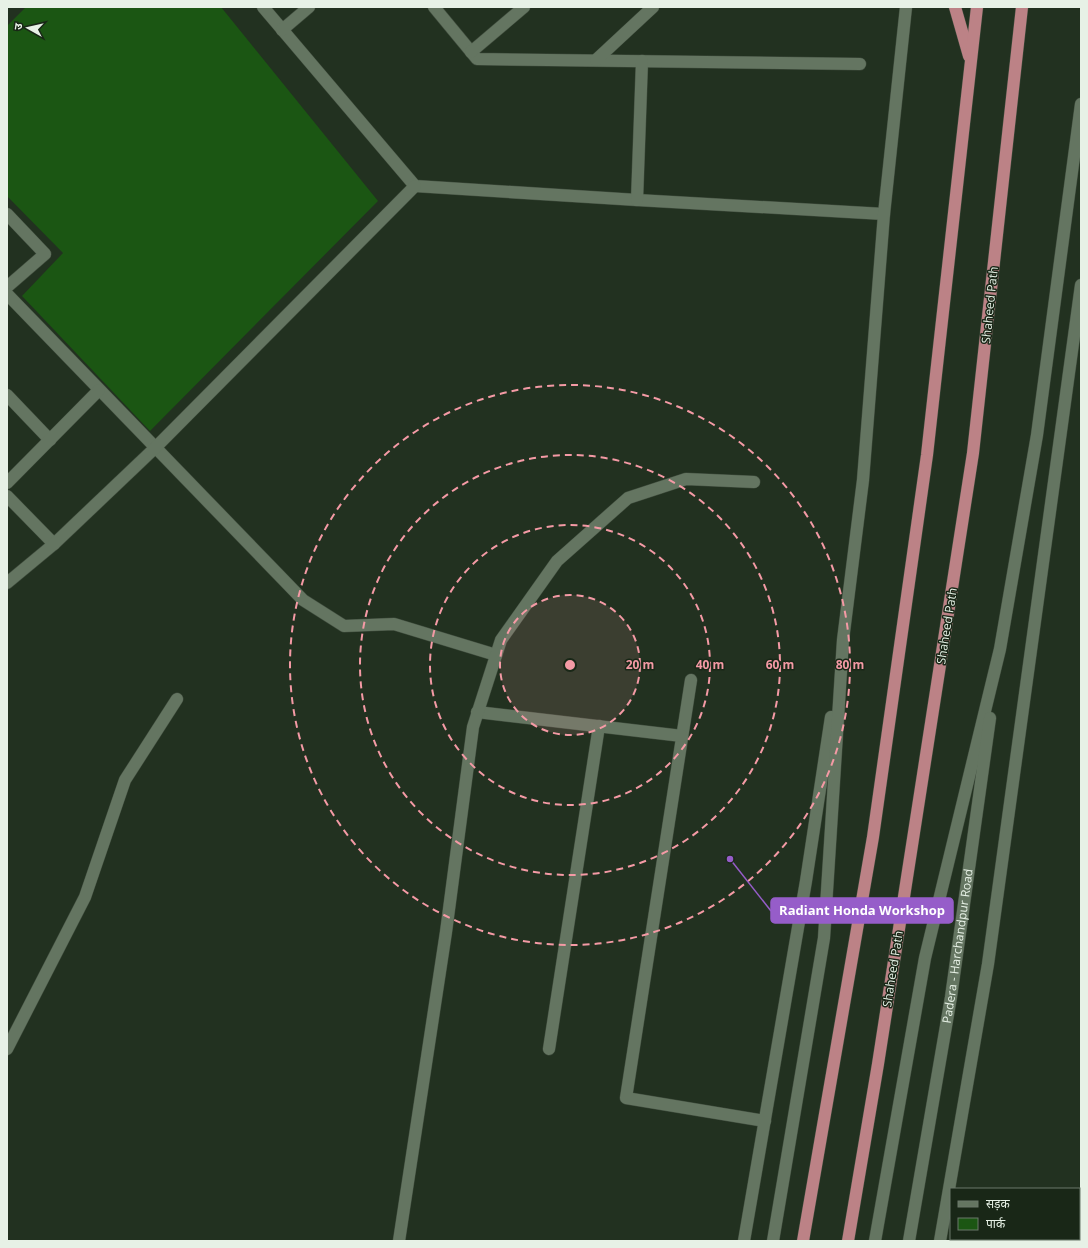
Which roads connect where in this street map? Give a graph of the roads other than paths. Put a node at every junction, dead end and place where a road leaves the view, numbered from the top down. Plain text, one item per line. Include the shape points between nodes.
1 (263, 7) edge
2 (309, 7) edge
3 (434, 7) edge
4 (524, 7) edge
5 (652, 7) edge
6 (906, 7) edge
7 (955, 7) edge
8 (977, 7) edge
9 (1022, 7) edge
10 (282, 30) junction
11 (471, 52) junction
12 (596, 60) junction
13 (642, 61) junction
14 (971, 61) junction
15 (860, 64) dead end
16 (1081, 104) edge
17 (415, 186) junction
18 (637, 200) junction
19 (7, 214) edge
20 (884, 214) junction
21 (1081, 285) edge
22 (7, 287) edge
23 (7, 294) edge
24 (99, 390) junction
25 (7, 395) edge
26 (50, 440) junction
27 (156, 447) junction
28 (754, 482) dead end
29 (7, 483) edge
30 (7, 496) edge
31 (54, 544) junction
32 (7, 583) edge
33 (843, 640) junction
34 (1000, 649) junction
35 (496, 655) junction
36 (691, 680) dead end
37 (177, 699) dead end
38 (477, 712) junction
39 (599, 726) junction
40 (682, 736) junction
41 (7, 1049) edge
42 (549, 1049) dead end
43 (765, 1121) junction
44 (399, 1241) edge
45 (744, 1241) edge
46 (774, 1241) edge
47 (803, 1241) edge
48 (848, 1241) edge
49 (875, 1241) edge
50 (909, 1241) edge
51 (940, 1241) edge

1 - 10 street
2 - 10 street
3 - 11 street
4 - 11 street
5 - 12 street
6 - 20 street
7 - 14 highway
8 - 14 highway
9 - 48 highway, Shaheed Path via 974,453
10 - 17 street
11 - 12 street via 477,59
12 - 13 street
13 - 15 street
13 - 18 street
14 - 47 highway via 927,455 873,837
16 - 34 street via 1037,436
17 - 18 street
17 - 27 street
18 - 20 street
19 - 22 street via 45,254
20 - 33 street via 863,480
21 - 51 street via 988,964
23 - 24 street
24 - 26 street
24 - 27 street
25 - 26 street
26 - 29 street
27 - 31 street
27 - 35 street via 303,600 332,619 344,626 394,624
28 - 35 street via 686,479 628,498 557,561 501,640
30 - 31 street
31 - 32 street
33 - 43 street via 806,881
33 - 46 street via 824,938
34 - 49 street via 925,958
34 - 50 street, Padera - Harchandpur Road via 951,997
35 - 38 street
36 - 40 street
37 - 41 street via 125,780 85,898
38 - 39 street
38 - 44 street via 472,727 446,932
39 - 40 street
39 - 42 street
40 - 43 street via 626,1098
43 - 45 street

